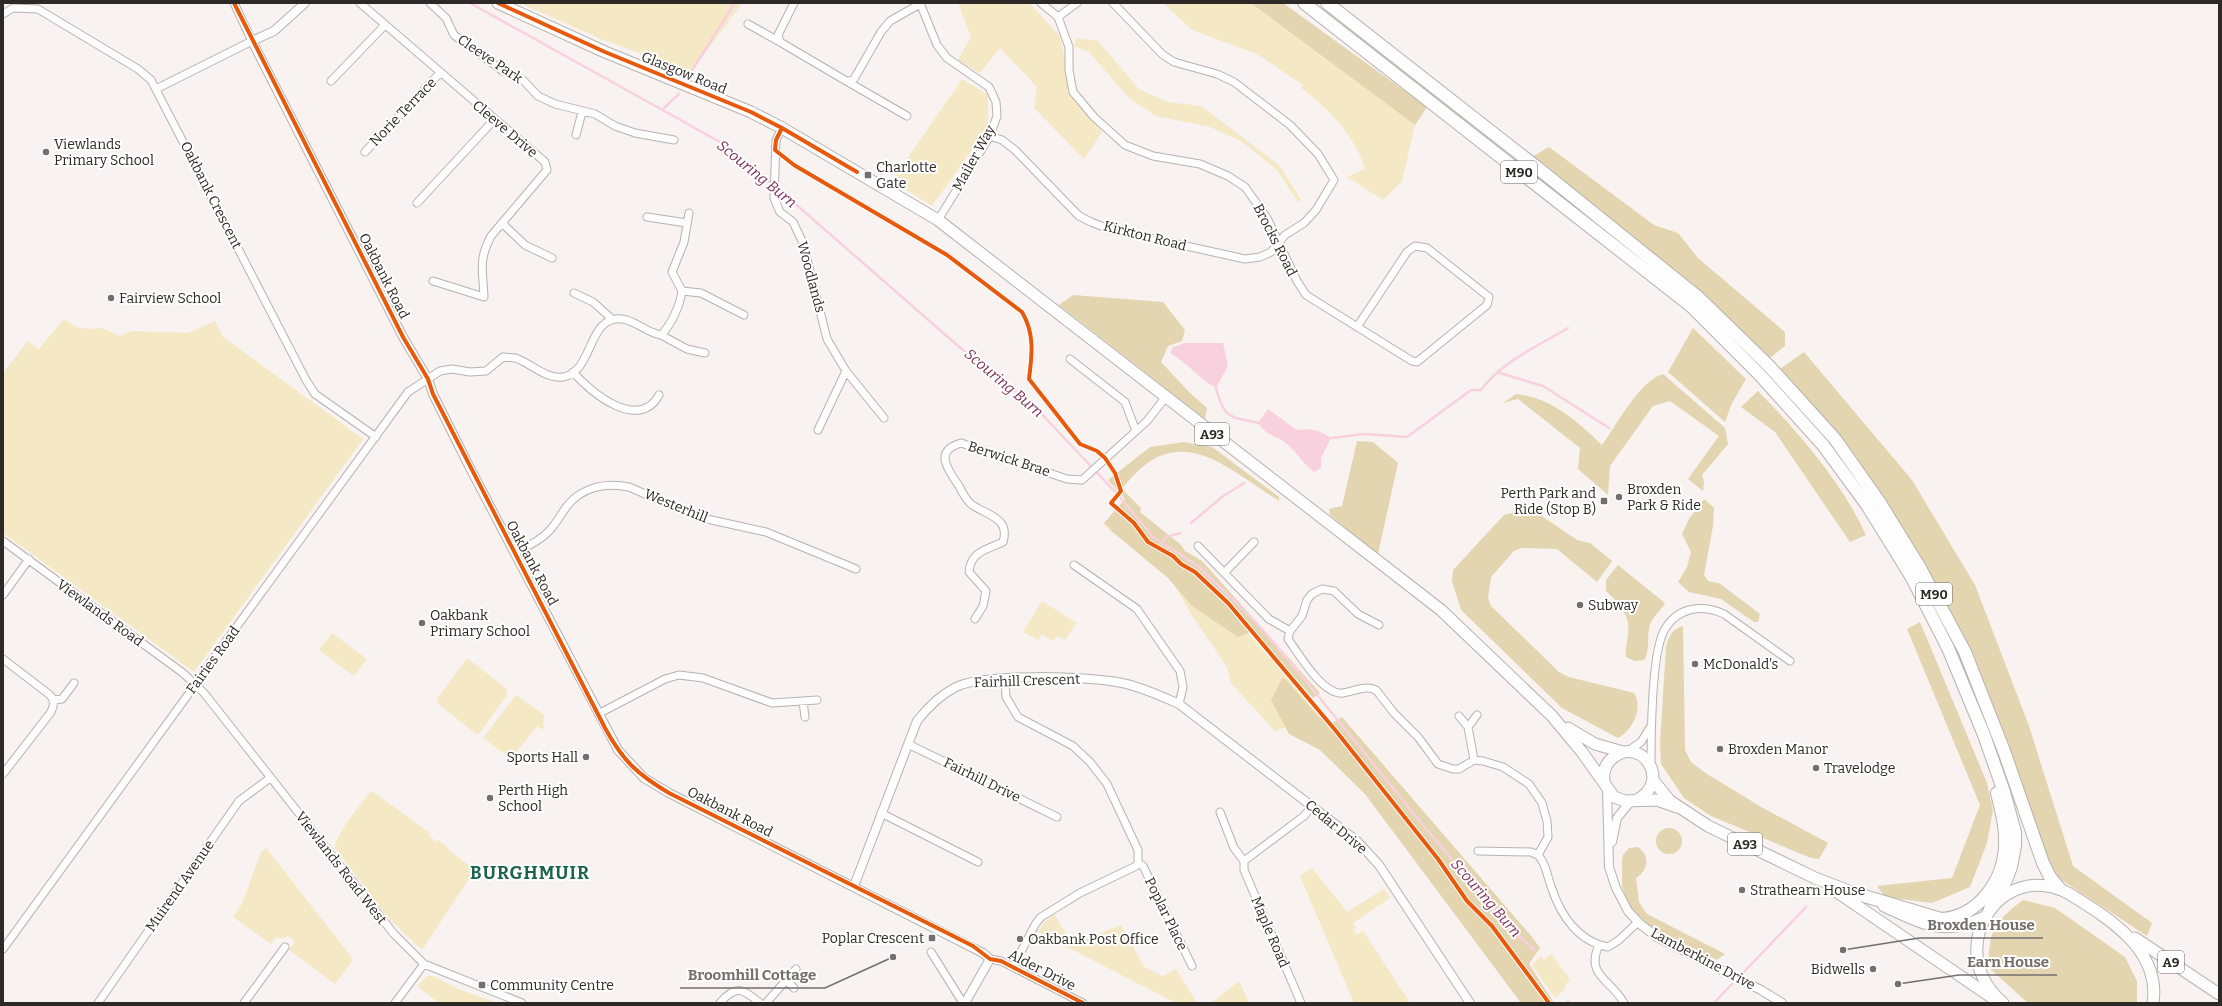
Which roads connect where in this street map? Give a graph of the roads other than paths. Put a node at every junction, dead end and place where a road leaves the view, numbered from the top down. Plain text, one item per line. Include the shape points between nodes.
1 (234, 3) edge
2 (305, 3) edge
3 (430, 3) edge
4 (498, 3) edge
5 (794, 3) edge
6 (920, 3) edge
7 (1041, 3) edge
8 (1077, 3) edge
9 (1113, 3) edge
10 (1304, 3) edge
11 (1327, 3) edge
12 (364, 4) edge
13 (3, 14) edge
14 (1058, 16) junction
15 (748, 24) dead end
16 (385, 25) junction
17 (252, 41) junction
18 (780, 42) junction
19 (440, 73) junction
20 (331, 81) dead end
21 (848, 82) junction
22 (156, 89) junction
23 (582, 112) junction
24 (907, 116) dead end
25 (494, 120) junction
26 (782, 128) junction
27 (576, 135) dead end
28 (990, 136) junction
29 (674, 140) dead end
30 (365, 152) dead end
31 (417, 203) dead end
32 (689, 213) dead end
33 (647, 217) dead end
34 (938, 220) junction
35 (502, 223) junction
36 (687, 223) junction
37 (1278, 244) junction
38 (552, 258) dead end
39 (433, 281) dead end
40 (682, 291) junction
41 (574, 293) dead end
42 (744, 315) dead end
43 (612, 318) junction
44 (1357, 327) junction
45 (661, 335) junction
46 (705, 353) dead end
47 (1070, 359) dead end
48 (846, 371) junction
49 (573, 372) junction
50 (428, 379) junction
51 (659, 395) dead end
52 (1165, 398) junction
53 (884, 418) dead end
54 (818, 430) dead end
55 (1136, 430) junction
56 (376, 437) junction
57 (3, 541) edge
58 (1254, 542) dead end
59 (1198, 546) dead end
60 (515, 552) junction
61 (29, 559) junction
62 (1074, 565) dead end
63 (856, 569) dead end
64 (1225, 572) junction
65 (3, 595) edge
66 (975, 619) dead end
67 (1378, 625) dead end
68 (1290, 631) junction
69 (3, 659) edge
70 (1790, 661) dead end
71 (1005, 679) junction
72 (74, 683) dead end
73 (196, 686) junction
74 (54, 700) junction
75 (816, 700) dead end
76 (803, 701) junction
77 (1179, 704) junction
78 (598, 714) junction
79 (1478, 715) dead end
80 (1459, 716) dead end
81 (1552, 716) junction
82 (805, 717) dead end
83 (1652, 722) junction
84 (1468, 727) junction
85 (1984, 736) junction
86 (908, 744) junction
87 (1624, 752) junction
88 (1474, 760) junction
89 (1652, 768) junction
90 (3, 774) edge
91 (270, 778) junction
92 (1653, 780) junction
93 (1605, 785) junction
94 (1634, 801) junction
95 (1312, 806) junction
96 (1677, 807) junction
97 (1220, 812) dead end
98 (881, 813) junction
99 (1057, 817) dead end
100 (1478, 851) dead end
101 (1538, 855) junction
102 (1244, 861) junction
103 (978, 862) dead end
104 (1138, 863) junction
105 (1609, 867) junction
106 (1815, 878) junction
107 (854, 886) junction
108 (2060, 889) junction
109 (1850, 892) junction
110 (1988, 913) junction
111 (1638, 922) junction
112 (2122, 930) junction
113 (1599, 946) junction
114 (284, 947) dead end
115 (3, 949) edge
116 (931, 952) dead end
117 (990, 959) junction
118 (424, 964) junction
119 (1192, 966) dead end
120 (1013, 967) junction
121 (796, 969) dead end
122 (786, 980) junction
123 (794, 988) dead end
124 (2219, 994) edge
125 (98, 1003) edge
126 (244, 1003) edge
127 (395, 1003) edge
128 (522, 1003) edge
129 (720, 1003) edge
130 (760, 1003) edge
131 (766, 1003) edge
132 (964, 1003) edge
133 (1083, 1003) edge
134 (1300, 1003) edge
135 (1470, 1003) edge
136 (1624, 1003) edge
137 (1782, 1003) edge
138 (2002, 1003) edge
139 (2153, 1003) edge

1 - 17 street, Oakbank Road
2 - 17 street via 274,31
3 - 23 street, Cleeve Park via 446,18 454,35 503,71 523,80 538,96 549,102
4 - 26 main road, Glasgow Road / A93 via 605,52 751,112
5 - 18 street via 778,35
6 - 21 street via 890,21 854,79
6 - 28 street, Mailer Way via 937,45 947,58 989,87 996,102 997,116
7 - 14 street
8 - 14 street
9 - 37 street, Kirkton Road via 1162,55 1174,62 1217,74 1234,82 1290,125 1318,154 1334,180 1316,210 1304,223 1285,235
10 - 85 highway, M90 via 1691,306 1759,374 1823,445 1867,505 1911,576 1948,648
11 - 108 highway, M90 via 1699,298 1768,365 1835,439 1880,502 1916,561 1965,652 2004,751 2043,863
12 - 16 street, Cleeve Drive
13 - 22 street, Oakbank Crescent via 13,8 38,9 138,69 151,80
14 - 37 street, Brocks Road via 1069,47 1069,70 1073,92 1094,117 1125,144 1153,156 1200,164 1228,176 1245,187 1267,218
15 - 18 street
16 - 19 street, Cleeve Drive
16 - 20 street
17 - 22 street
17 - 50 street, Oakbank Road via 403,337
18 - 21 street
19 - 25 street, Cleeve Drive
19 - 30 street, Norie Terrace
21 - 24 street
22 - 56 street, Oakbank Crescent via 306,380 315,394
23 - 27 street
23 - 29 street, Cleeve Park via 596,114 615,126 635,133
25 - 31 street
25 - 35 street, Cleeve Drive via 547,166 547,170
26 - 34 main road, Glasgow Road / A93
26 - 48 street, Woodlands via 776,140 774,191 780,212 793,222 803,243 827,338
28 - 34 street, Mailer Way
28 - 37 street, Kirkton Road via 1002,140 1015,150 1079,216 1109,229 1245,259 1271,252
32 - 36 street
33 - 36 street
34 - 52 main road, A93
35 - 38 street via 525,245
35 - 39 street, Cleeve Drive via 491,236 482,258 484,297
36 - 40 street via 684,242 672,272
37 - 44 street, Brocks Road via 1306,295
40 - 42 street via 701,293
40 - 45 street via 681,300 667,329
41 - 43 street via 593,302
43 - 45 street via 624,318 652,334
43 - 49 street via 602,325 578,368
44 - 44 street, Brocks Road via 1407,252 1415,246 1427,248 1489,296 1486,305 1418,361 1412,361
45 - 46 street via 687,349
47 - 55 street via 1125,402
48 - 53 street, Woodlands
48 - 54 street
49 - 50 street, Fairies Road via 563,377 552,376 517,358 503,357 486,370 470,372 452,369 440,371
49 - 51 street via 597,396 625,408 645,410 654,404
50 - 56 street, Fairies Road via 408,392
50 - 60 street, Oakbank Road via 433,394
52 - 55 street, Berwick Brae via 1147,421
52 - 81 main road, A93 via 1441,610
55 - 66 street, Berwick Brae via 1084,479 1076,481 961,443 952,446 946,453 944,460 947,468 970,503 1000,522 1004,529 1003,542 976,554 970,561 969,572 986,591 983,606
56 - 73 street, Fairies Road via 202,674
57 - 61 street, Viewlands Road
58 - 64 street
59 - 64 street
60 - 63 street, Westerhill via 539,540 550,531 567,506 582,493 606,484 619,484 698,517 766,532
60 - 78 street, Oakbank Road
61 - 65 street
61 - 73 street, Viewlands Road via 183,673
62 - 77 street via 1137,609 1180,671 1183,687
64 - 68 street via 1269,619
67 - 68 street via 1358,614 1334,591 1322,589 1307,600 1302,616
68 - 88 street via 1288,639 1330,691 1342,693 1373,688 1418,737 1438,764 1459,769
69 - 74 street via 50,694
70 - 83 street via 1724,614 1704,608 1685,611 1671,621 1660,638
71 - 77 street, Fairhill Crescent via 1105,680 1153,692
71 - 86 street, Fairhill Crescent via 969,682 941,696 917,721
71 - 104 street via 1006,697 1018,717 1073,746 1108,784 1138,850
72 - 74 street via 62,699
73 - 91 street, Viewlands Road West via 220,712
73 - 115 street, Fairies Road
74 - 90 street via 51,712
75 - 76 street
76 - 78 street via 772,703 703,678 679,675 665,679
76 - 82 street
77 - 95 street, Cedar Drive
78 - 107 street, Oakbank Road via 625,760 644,778
79 - 84 street
80 - 84 street
81 - 87 main road, A93 via 1582,738
81 - 93 main road, A93
83 - 87 street via 1641,742
83 - 89 street
84 - 88 street
85 - 109 highway, M90 via 2005,827 2005,846 2002,866 1992,887 1982,900 1969,911 1951,918 1928,917
85 - 110 highway, M90 via 2015,832 2011,868
86 - 98 street, Fairhill Crescent
86 - 99 street, Fairhill Drive
87 - 89 main road, A93 via 1632,752 1644,758
87 - 93 main road via 1608,763 1603,775
88 - 101 street via 1512,771 1536,792 1547,821 1548,837
89 - 92 main road
91 - 118 street, Viewlands Road West via 394,934
91 - 125 street, Muirend Avenue via 239,801
92 - 94 main road via 1649,790
92 - 96 main road, A93 via 1663,795
93 - 94 main road, A93 via 1619,800
93 - 105 street, Lamberkine Drive
94 - 96 main road, A93 via 1658,800
94 - 105 street, Lamberkine Drive via 1621,811 1614,826
95 - 102 street via 1304,816
95 - 135 street, Cedar Drive via 1357,841 1379,865
96 - 106 main road, A93 via 1713,829
97 - 102 street, Maple Road via 1234,848
98 - 103 street
98 - 107 street, Fairhill Crescent
100 - 101 street via 1531,852
101 - 113 street via 1546,868 1551,888 1566,919 1580,934
102 - 134 street, Maple Road via 1244,870
104 - 119 street, Poplar Place via 1142,866
104 - 120 street via 1041,917
105 - 111 street, Lamberkine Drive via 1622,901
106 - 109 main road, A93
106 - 138 main road, A93
107 - 117 street, Oakbank Road via 973,946
108 - 110 main road, A9 via 2043,886 2025,887 2009,894
108 - 112 main road, A9
109 - 110 main road, A93 via 1927,925 1940,928 1963,926
110 - 138 main road, A9 via 1977,936 1978,965 1984,982
111 - 113 street via 1620,940 1608,947
111 - 137 street, Lamberkine Drive via 1657,937
112 - 124 main road, A9
112 - 139 main road, A9 via 2140,950 2150,970 2154,985
113 - 136 street via 1594,960 1597,974 1612,986
114 - 126 street
116 - 132 street
117 - 120 street, Alder Drive
117 - 132 street
118 - 127 street
118 - 128 street, Viewlands Road West
120 - 133 street, Alder Drive
121 - 122 street
122 - 123 street
122 - 131 street
129 - 130 street via 730,992 738,990 746,992

